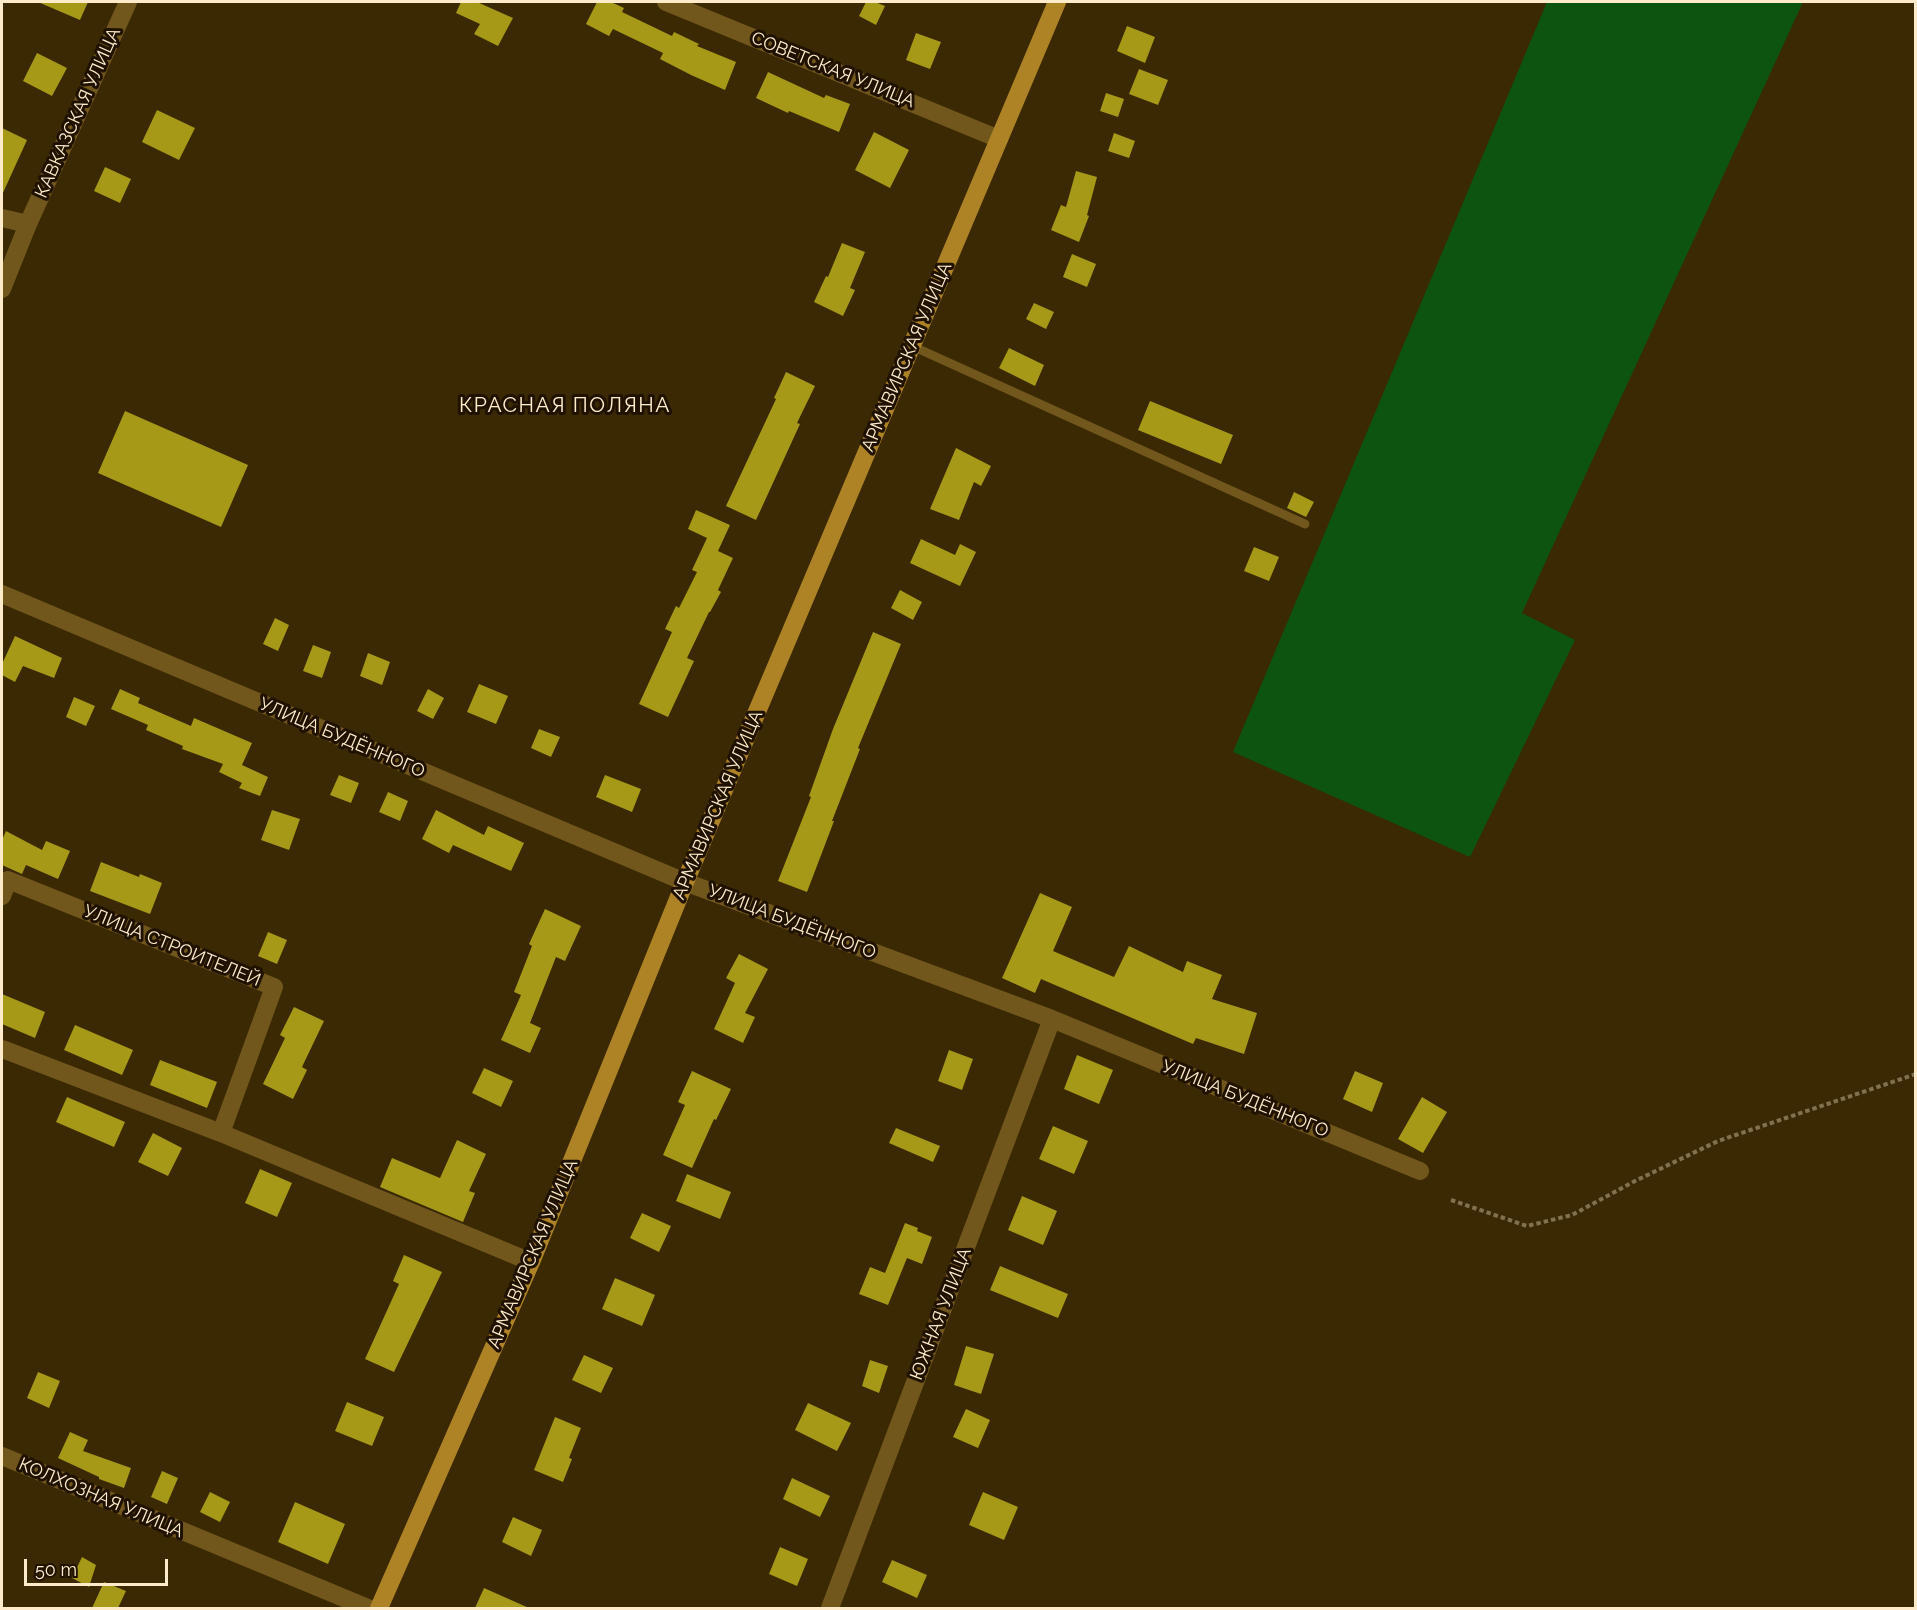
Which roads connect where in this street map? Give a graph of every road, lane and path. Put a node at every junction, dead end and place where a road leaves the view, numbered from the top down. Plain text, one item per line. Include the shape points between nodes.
1 (128, 2) edge
2 (666, 2) edge
3 (1057, 2) edge
4 (999, 139) junction
5 (2, 218) edge
6 (28, 224) junction
7 (2, 289) edge
8 (912, 346) junction
9 (1305, 524) dead end
10 (2, 594) edge
11 (685, 882) junction
12 (2, 896) edge
13 (1052, 1019) junction
14 (2, 1049) edge
15 (1916, 1074) edge
16 (221, 1133) junction
17 (1420, 1171) dead end
18 (1451, 1200) dead end
19 (531, 1262) junction
20 (2, 1456) edge
21 (368, 1608) edge
22 (379, 1608) edge
23 (830, 1608) edge

1 - 6 street, КАВКАЗСКАЯ УЛИЦА
2 - 4 street, СОВЕТСКАЯ УЛИЦА
3 - 4 main road, АРМАВИРСКАЯ УЛИЦА
4 - 8 main road, АРМАВИРСКАЯ УЛИЦА
5 - 6 street
6 - 7 street, КАВКАЗСКАЯ УЛИЦА
8 - 9 lane
8 - 11 main road, АРМАВИРСКАЯ УЛИЦА
10 - 11 street, УЛИЦА БУДЁННОГО
11 - 13 street, УЛИЦА БУДЁННОГО
11 - 19 main road, АРМАВИРСКАЯ УЛИЦА
12 - 16 street, УЛИЦА СТРОИТЕЛЕЙ via 8,880 274,987
13 - 17 street, УЛИЦА БУДЁННОГО
13 - 23 street, ЮЖНАЯ УЛИЦА
14 - 16 street
15 - 18 path via 1718,1141 1572,1215 1527,1226
16 - 19 street
19 - 22 main road, АРМАВИРСКАЯ УЛИЦА
20 - 21 street, КОЛХОЗНАЯ УЛИЦА

